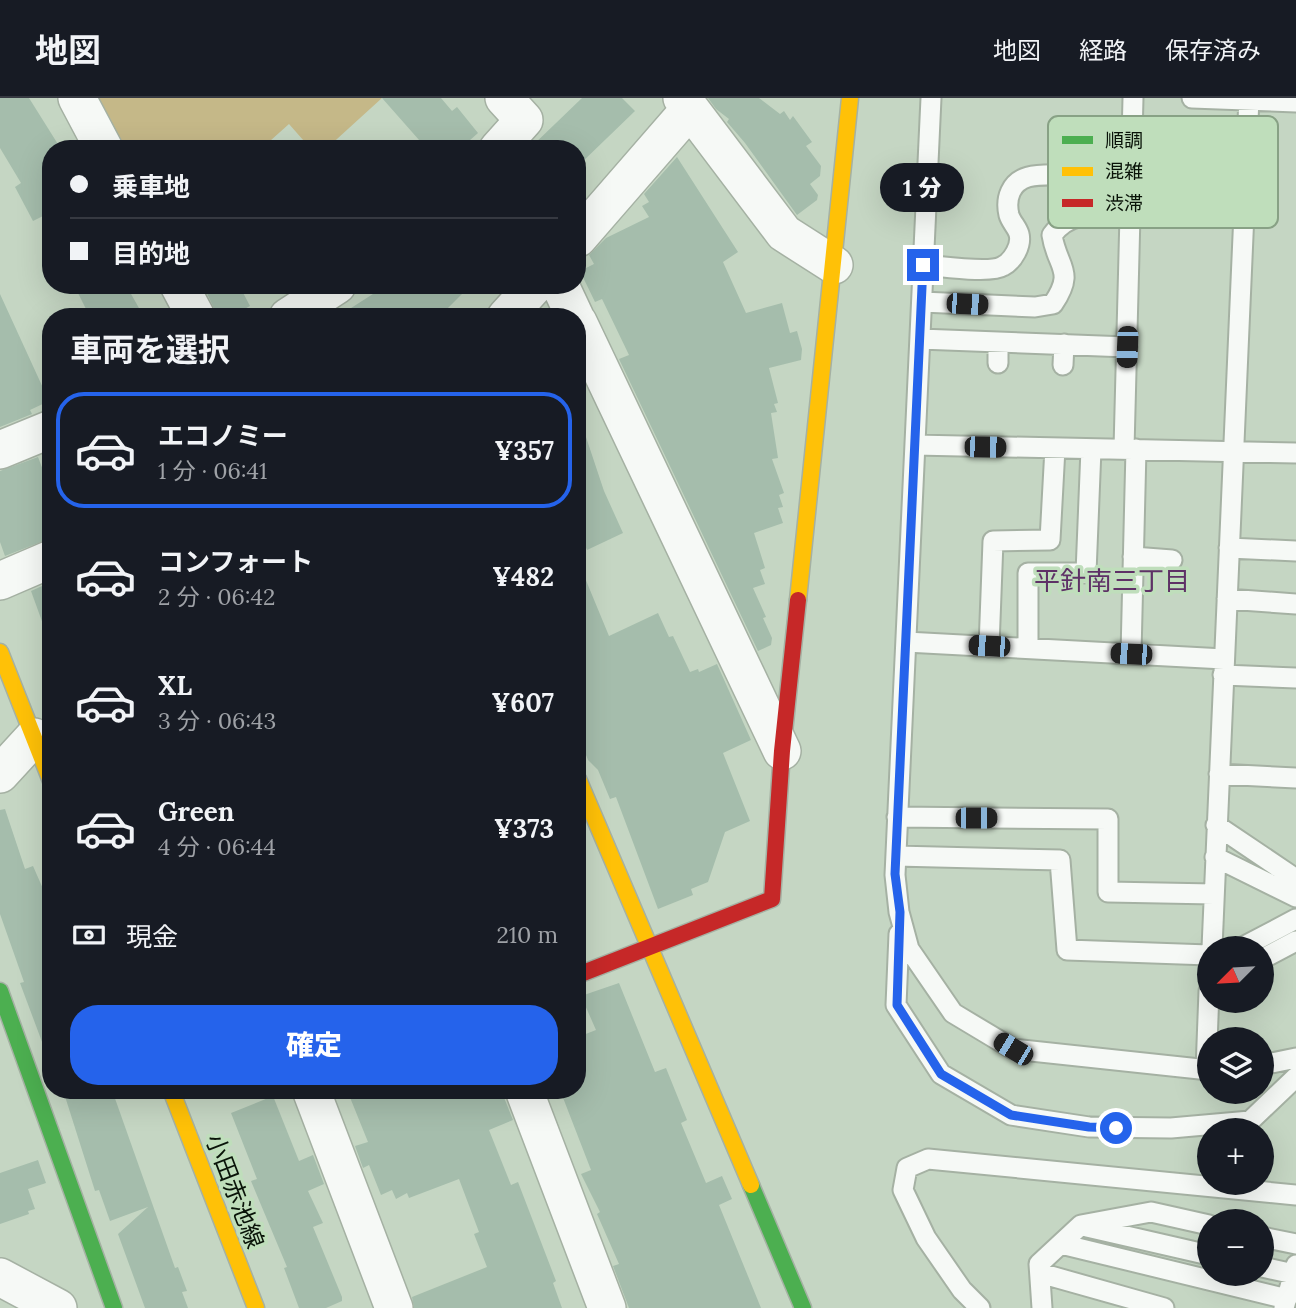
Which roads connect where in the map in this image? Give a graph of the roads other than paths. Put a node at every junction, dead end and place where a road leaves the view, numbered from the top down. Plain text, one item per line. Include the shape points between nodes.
1 (76, 98) edge
2 (850, 98) edge
3 (931, 98) edge
4 (1133, 98) edge
5 (1192, 98) edge
6 (1249, 99) edge
7 (1296, 102) edge
8 (686, 104) edge
9 (518, 105) edge
10 (1132, 116) edge
11 (99, 140) edge
12 (502, 140) edge
13 (1048, 176) edge
14 (586, 227) edge
15 (1057, 228) edge
16 (1130, 228) edge
17 (1243, 228) edge
18 (834, 265) junction
19 (923, 265) junction
20 (323, 294) edge
21 (527, 294) edge
22 (922, 302) junction
23 (302, 308) edge
24 (514, 308) edge
25 (920, 339) junction
26 (586, 340) edge
27 (998, 342) junction
28 (1063, 344) junction
29 (1127, 347) junction
30 (998, 363) dead end
31 (1063, 365) dead end
32 (42, 433) edge
33 (915, 445) junction
34 (1055, 448) junction
35 (1091, 449) junction
36 (1130, 449) junction
37 (0, 450) edge
38 (1233, 451) junction
39 (1296, 453) edge
40 (1229, 548) junction
41 (1296, 551) edge
42 (1133, 557) junction
43 (1172, 560) dead end
44 (42, 563) edge
45 (0, 580) edge
46 (1227, 600) junction
47 (1296, 604) edge
48 (906, 642) junction
49 (989, 646) junction
50 (1028, 648) junction
51 (0, 652) edge
52 (1131, 654) junction
53 (1224, 667) junction
54 (1296, 678) edge
55 (34, 737) junction
56 (782, 751) junction
57 (42, 758) edge
58 (0, 774) edge
59 (1219, 774) junction
60 (1296, 778) edge
61 (586, 798) edge
62 (897, 817) junction
63 (1216, 825) junction
64 (896, 856) junction
65 (1215, 856) junction
66 (1296, 879) edge
67 (1214, 894) junction
68 (1296, 897) edge
69 (900, 912) junction
70 (1296, 919) edge
71 (1212, 936) edge
72 (1264, 936) edge
73 (1296, 941) edge
74 (650, 947) junction
75 (1274, 952) edge
76 (1197, 955) edge
77 (586, 972) edge
78 (0, 991) edge
79 (1296, 1058) edge
80 (1274, 1063) edge
81 (1197, 1069) edge
82 (1296, 1077) edge
83 (175, 1099) edge
84 (314, 1099) edge
85 (527, 1099) edge
86 (1296, 1195) edge
87 (1197, 1222) edge
88 (1081, 1225) junction
89 (1274, 1239) edge
90 (1061, 1244) junction
91 (1296, 1244) edge
92 (1197, 1252) edge
93 (1274, 1268) edge
94 (1295, 1269) edge
95 (1040, 1273) junction
96 (0, 1277) edge
97 (1286, 1304) edge
98 (58, 1308) edge
99 (114, 1308) edge
100 (256, 1308) edge
101 (394, 1308) edge
102 (607, 1308) edge
103 (803, 1308) edge
104 (980, 1308) edge
105 (1042, 1308) edge
106 (1164, 1308) edge

1 - 11 street
2 - 18 street
3 - 19 lane
4 - 10 lane
5 - 6 lane
6 - 7 lane
8 - 14 street
8 - 18 street via 783,233
9 - 12 street
13 - 19 lane via 1026,177 1012,187 1007,198 1009,216 1020,236 1016,254 1003,267 979,270
15 - 22 lane via 1052,235 1055,251 1066,272 1063,289 1053,304
16 - 29 lane
17 - 38 lane
18 - 56 street
19 - 22 lane
20 - 23 street
21 - 24 street
22 - 25 lane
25 - 27 lane
25 - 33 lane
26 - 56 street
27 - 28 lane
27 - 30 lane
28 - 29 lane
28 - 31 lane
29 - 36 lane
32 - 37 street
33 - 34 lane
33 - 48 lane
34 - 35 lane
34 - 49 lane via 1050,540 993,541
35 - 36 lane
35 - 50 lane via 1086,573 1028,573
36 - 38 lane
36 - 42 lane
38 - 39 lane
38 - 40 lane
40 - 41 lane
40 - 46 lane
42 - 43 lane
42 - 52 lane
44 - 45 street
46 - 47 lane
46 - 53 lane
48 - 49 lane
48 - 62 lane
49 - 50 lane
50 - 52 lane
51 - 55 street
52 - 53 lane
53 - 54 lane
53 - 59 lane
55 - 57 street
55 - 58 street
56 - 74 street via 772,899
59 - 60 lane
59 - 63 lane
61 - 74 street
62 - 64 lane
62 - 67 lane via 1108,819 1108,892
63 - 65 lane
63 - 66 lane
64 - 69 lane
64 - 76 lane via 1060,860 1066,950
65 - 67 lane
65 - 68 lane
67 - 71 lane
69 - 81 lane via 909,949 953,1013 1013,1049
69 - 82 lane via 897,1005 941,1074 1011,1115 1089,1127 1171,1128 1250,1121
70 - 72 lane
73 - 75 lane
74 - 77 street
74 - 103 street
78 - 99 street
79 - 80 lane
83 - 100 street, 小田赤池線
84 - 101 street
85 - 102 street
86 - 104 lane via 928,1159 907,1168 903,1191 926,1238
87 - 88 lane via 1151,1212
88 - 90 lane
88 - 92 lane
89 - 91 lane
90 - 95 lane via 1039,1264
90 - 97 lane
93 - 94 lane
94 - 97 lane
95 - 105 lane
95 - 106 lane
96 - 98 street

